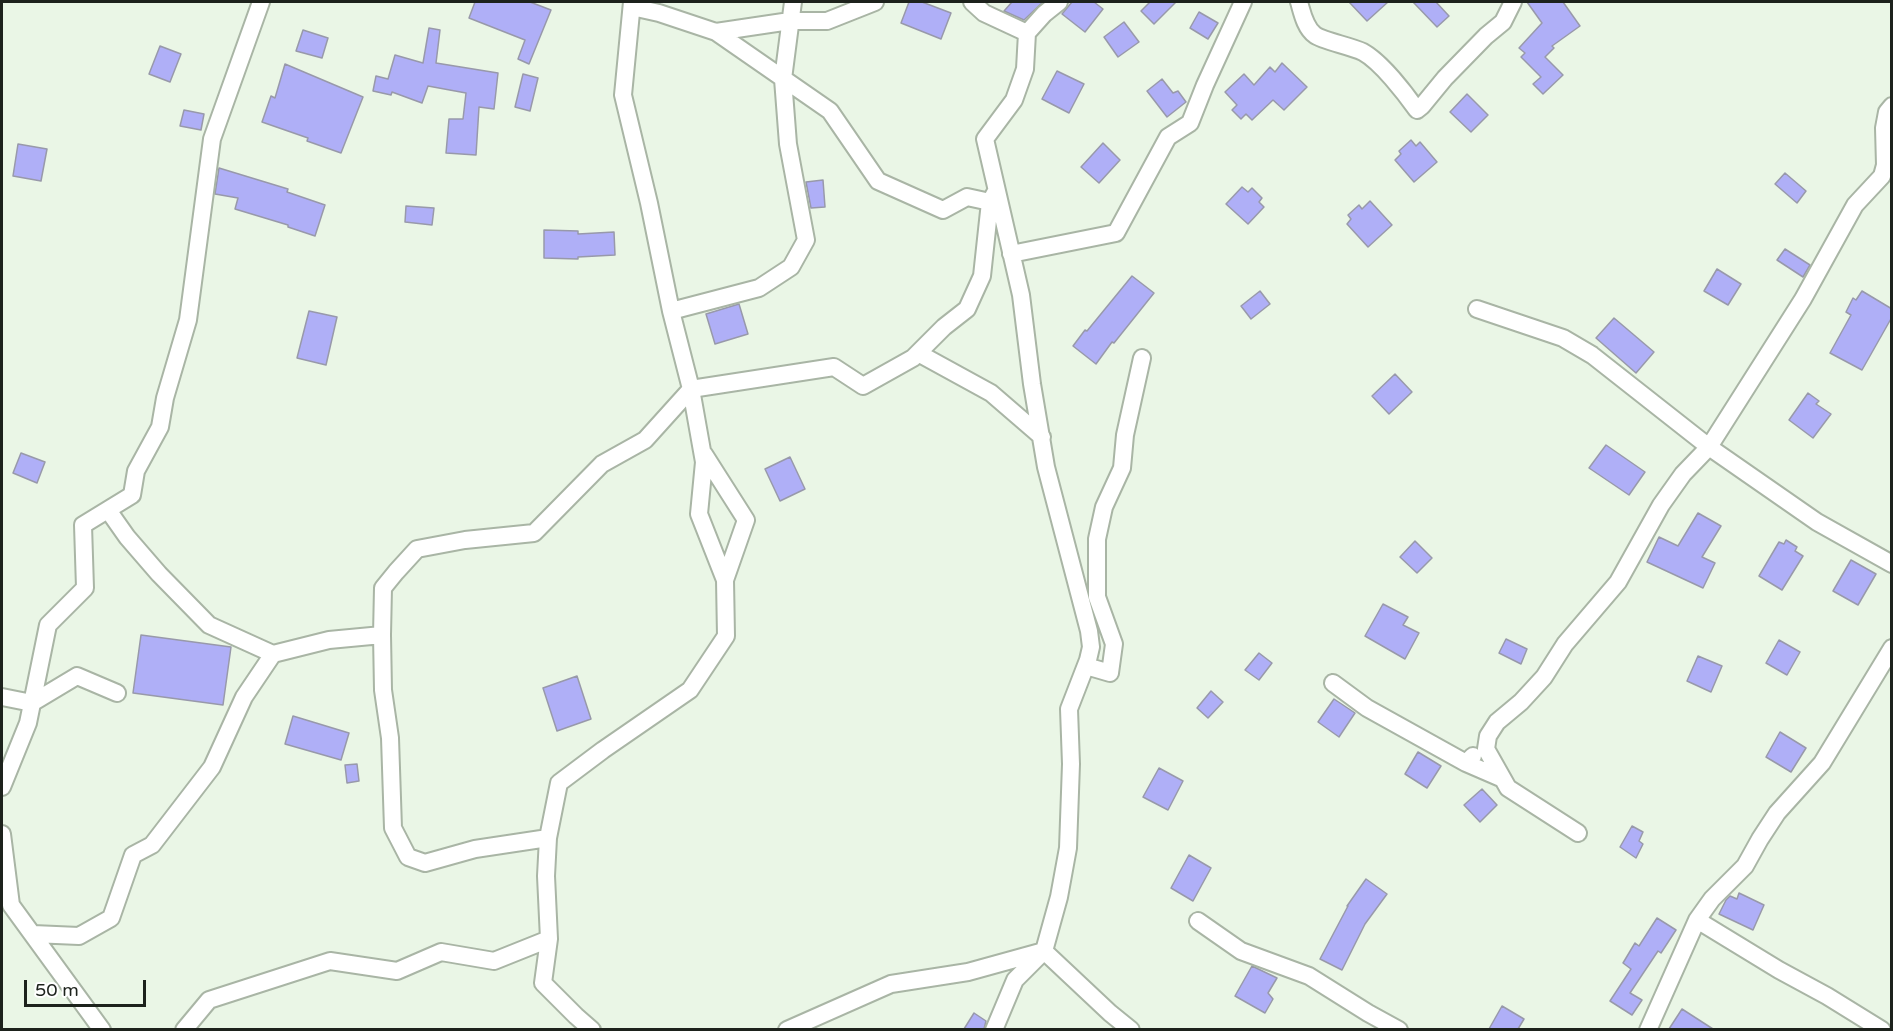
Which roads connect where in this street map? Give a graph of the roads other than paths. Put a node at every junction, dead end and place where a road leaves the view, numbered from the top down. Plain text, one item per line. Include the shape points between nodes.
1 (261, 2) edge
2 (793, 2) edge
3 (875, 2) edge
4 (972, 2) edge
5 (1059, 2) edge
6 (1244, 2) edge
7 (1299, 2) edge
8 (1513, 2) edge
9 (632, 4) edge
10 (790, 21) junction
11 (716, 32) junction
12 (1027, 33) junction
13 (783, 79) junction
14 (1892, 106) edge
15 (993, 197) junction
16 (1011, 254) junction
17 (1478, 309) dead end
18 (671, 311) junction
19 (918, 353) junction
20 (1142, 358) dead end
21 (692, 389) junction
22 (1042, 437) junction
23 (1709, 447) junction
24 (702, 450) junction
25 (108, 510) junction
26 (1892, 564) edge
27 (725, 580) junction
28 (382, 634) junction
29 (1892, 648) edge
30 (273, 654) junction
31 (1086, 666) junction
32 (1333, 683) dead end
33 (117, 693) dead end
34 (2, 697) edge
35 (32, 703) junction
36 (1487, 742) junction
37 (1466, 763) junction
38 (1503, 780) junction
39 (2, 787) edge
40 (1578, 833) dead end
41 (2, 834) edge
42 (548, 838) junction
43 (1697, 920) junction
44 (1198, 921) dead end
45 (33, 934) junction
46 (549, 939) junction
47 (1044, 951) junction
48 (102, 1029) edge
49 (184, 1029) edge
50 (592, 1029) edge
51 (787, 1029) edge
52 (994, 1029) edge
53 (1131, 1029) edge
54 (1399, 1029) edge
55 (1648, 1029) edge
56 (1882, 1029) edge

1 - 25 street via 212,139 188,320 160,427 136,471 132,495
2 - 10 street
3 - 10 street via 827,21
4 - 12 street via 984,13
5 - 12 street
6 - 16 street via 1190,123 1168,137 1116,232
7 - 8 street via 1315,35 1364,53 1404,91 1417,110 1503,22
9 - 11 street
9 - 18 street via 623,95
10 - 11 street
10 - 13 street
11 - 13 street
12 - 15 street via 1024,69 1014,100 985,139
13 - 15 street via 830,111 878,181 944,210 967,197
13 - 18 street via 788,144 806,240 791,267 759,288
14 - 23 street via 1884,128 1882,176 1855,205 1803,298
15 - 16 street
15 - 19 street via 982,276 968,309
16 - 22 street via 1021,295
17 - 23 street via 1563,338 1592,355
18 - 21 street
19 - 21 street via 863,386 834,368
19 - 22 street via 991,393
20 - 31 street via 1122,468 1104,507 1097,539 1097,597 1114,644 1110,674
21 - 24 street
21 - 28 street via 645,440 602,464 534,533 417,549 383,588
22 - 31 street via 1046,467 1089,631 1091,646
23 - 26 street via 1817,522
23 - 36 street via 1661,504 1618,582 1565,644 1544,677 1497,722
24 - 27 street via 699,514
24 - 27 street via 746,520
25 - 30 street via 159,574 209,626
25 - 35 street via 83,525 85,588 48,624
27 - 42 street via 726,636 690,690 559,783
28 - 30 street via 329,640
28 - 42 street via 393,828 408,857 425,863 475,849
29 - 43 street via 1822,763 1777,813 1745,866
30 - 45 street via 244,697 212,767 152,845 133,855 111,918 79,936
31 - 47 street via 1069,709 1068,848
32 - 37 street via 1367,708
33 - 35 street via 77,676
34 - 35 street
35 - 39 street
36 - 37 street
36 - 38 street via 1486,749
37 - 38 street
38 - 40 street via 1508,788
41 - 45 street via 11,905
42 - 46 street
43 - 55 street
43 - 56 street
44 - 54 street via 1241,951 1309,976
45 - 48 street
46 - 49 street via 494,961 441,952 397,971 330,961 209,1000
46 - 50 street via 543,983
47 - 51 street via 968,972 891,984
47 - 52 street via 1016,980
47 - 53 street

